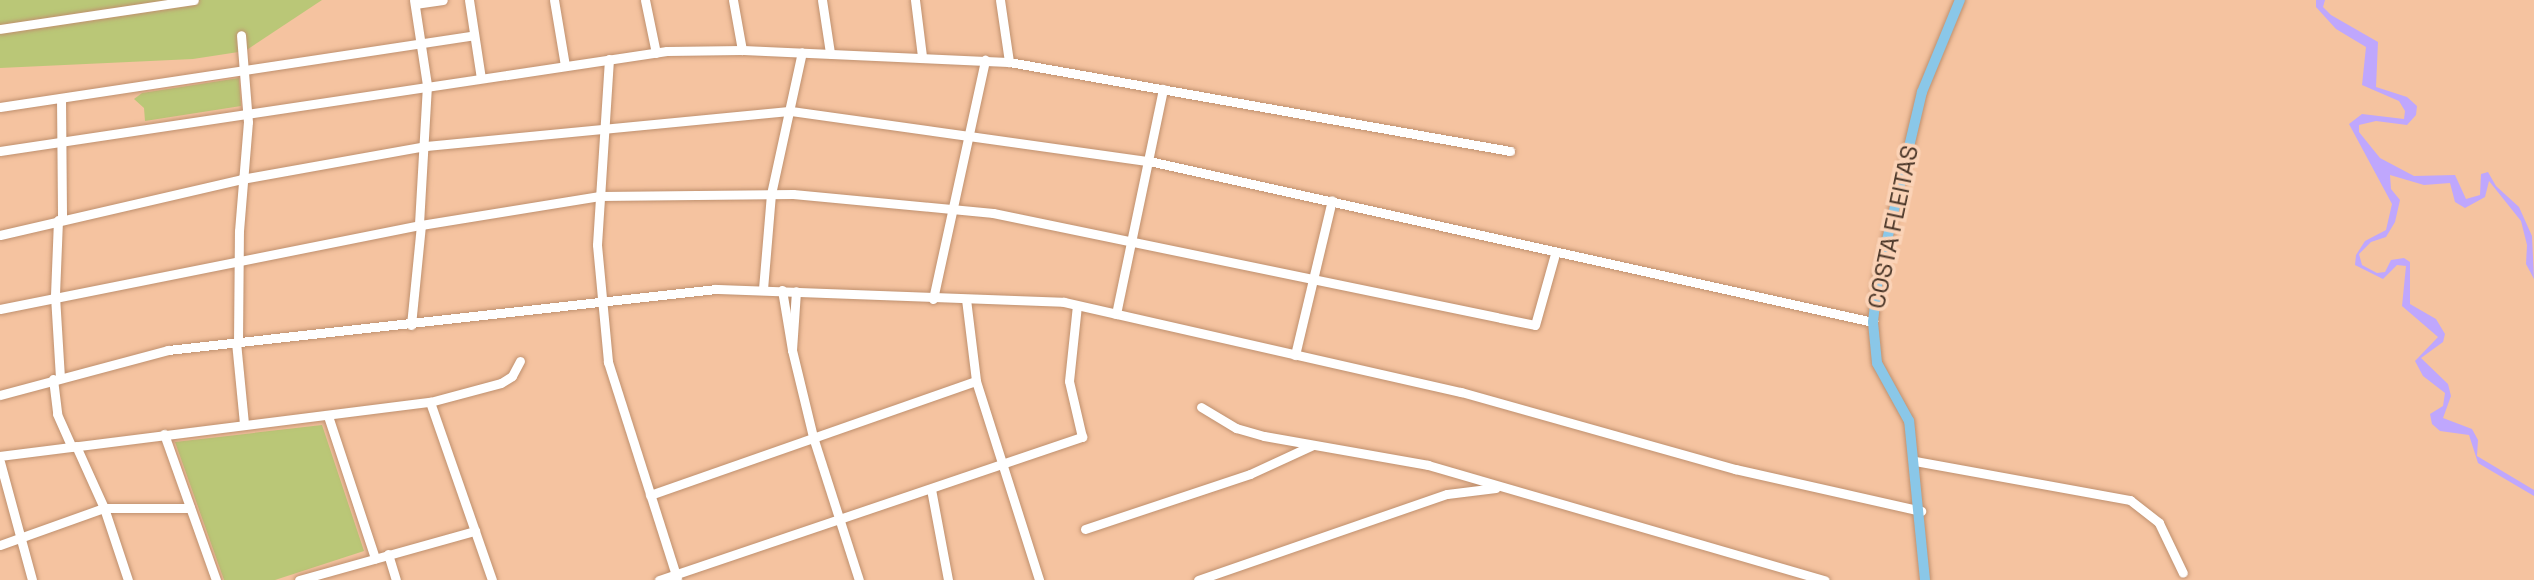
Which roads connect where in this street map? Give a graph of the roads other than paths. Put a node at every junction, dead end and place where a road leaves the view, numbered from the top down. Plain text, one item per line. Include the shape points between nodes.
1 (194, 0) edge
2 (443, 0) edge
3 (469, 0) edge
4 (554, 0) edge
5 (645, 0) edge
6 (733, 0) edge
7 (822, 0) edge
8 (915, 0) edge
9 (1000, 0) edge
10 (1957, 1) edge
11 (415, 2) edge
12 (0, 29) edge
13 (241, 35) dead end
14 (474, 35) junction
15 (421, 43) junction
16 (741, 50) junction
17 (802, 52) junction
18 (830, 52) junction
19 (656, 53) junction
20 (922, 57) junction
21 (609, 59) junction
22 (985, 60) junction
23 (1009, 62) junction
24 (565, 66) junction
25 (244, 70) junction
26 (481, 78) junction
27 (427, 85) junction
28 (1163, 89) junction
29 (61, 98) junction
30 (0, 107) edge
31 (247, 111) junction
32 (791, 111) junction
33 (605, 129) junction
34 (970, 136) junction
35 (63, 141) junction
36 (426, 146) junction
37 (0, 151) edge
38 (1510, 152) dead end
39 (1149, 161) junction
40 (242, 179) junction
41 (771, 194) junction
42 (600, 196) junction
43 (1332, 200) junction
44 (953, 210) junction
45 (60, 220) junction
46 (420, 225) junction
47 (0, 235) edge
48 (1131, 242) junction
49 (1555, 254) junction
50 (238, 260) junction
51 (1314, 279) junction
52 (763, 289) junction
53 (782, 290) junction
54 (796, 291) junction
55 (55, 296) junction
56 (933, 299) junction
57 (966, 299) junction
58 (601, 300) junction
59 (1077, 304) junction
60 (0, 309) edge
61 (1116, 314) junction
62 (1873, 322) junction
63 (411, 325) junction
64 (237, 342) junction
65 (792, 350) junction
66 (1295, 355) junction
67 (520, 360) dead end
68 (56, 378) junction
69 (976, 381) junction
70 (0, 395) edge
71 (430, 402) junction
72 (1201, 407) dead end
73 (328, 416) junction
74 (244, 424) junction
75 (164, 434) junction
76 (813, 437) junction
77 (1314, 445) junction
78 (74, 447) junction
79 (0, 456) edge
80 (1915, 461) junction
81 (0, 462) edge
82 (1003, 465) junction
83 (1501, 487) junction
84 (931, 489) junction
85 (650, 495) junction
86 (104, 508) junction
87 (190, 508) junction
88 (1921, 510) junction
89 (840, 520) junction
90 (1085, 529) dead end
91 (475, 531) junction
92 (18, 539) junction
93 (0, 545) edge
94 (387, 554) junction
95 (375, 558) junction
96 (2183, 573) dead end
97 (677, 578) edge
98 (1209, 578) edge
99 (304, 579) edge
100 (32, 580) edge
101 (128, 580) edge
102 (216, 580) edge
103 (396, 580) edge
104 (492, 580) edge
105 (659, 580) edge
106 (859, 580) edge
107 (948, 580) edge
108 (1039, 580) edge
109 (1198, 580) edge
110 (1825, 580) edge
111 (1925, 580) edge

1 - 12 street
2 - 11 street
3 - 14 street
4 - 24 street
5 - 19 street
6 - 16 street
7 - 18 street
8 - 20 street
9 - 23 street
10 - 62 main road, COSTA FLEITAS via 1922,92 1878,278
11 - 15 street
13 - 25 street
14 - 15 street
14 - 26 street
15 - 25 street
15 - 27 street
16 - 17 street
16 - 19 street
17 - 18 street
17 - 32 street
18 - 20 street
19 - 21 street
20 - 22 street
21 - 24 street
21 - 33 street
22 - 23 street
22 - 34 street
23 - 28 street
24 - 26 street
25 - 29 street
25 - 31 street
26 - 27 street
27 - 31 street
27 - 36 street
28 - 38 street
28 - 39 street
29 - 30 street
29 - 35 street
31 - 35 street
31 - 40 street
32 - 33 street
32 - 34 street
32 - 41 street
33 - 36 street
33 - 42 street
34 - 39 street
34 - 44 street
35 - 37 street
35 - 45 street
36 - 40 street
36 - 46 street
39 - 43 street
39 - 48 street
40 - 45 street
40 - 50 street
41 - 42 street
41 - 44 street
41 - 52 street
42 - 46 street
42 - 58 street
43 - 49 street
43 - 51 street
44 - 48 street
44 - 56 street
45 - 47 street
45 - 55 street
46 - 50 street
46 - 63 street
48 - 51 street
48 - 61 street
49 - 51 street via 1535,325
49 - 62 street
50 - 55 street
50 - 64 street
51 - 66 street
52 - 53 street
52 - 58 street
53 - 54 street
53 - 65 street
54 - 56 street
54 - 65 street
55 - 60 street
55 - 68 street
56 - 57 street
57 - 59 street
57 - 69 street
58 - 63 street
58 - 85 street via 612,380
59 - 61 street
59 - 82 street via 1069,381 1082,437
61 - 66 street
62 - 80 main road, COSTA FLEITAS via 1877,363 1906,412
63 - 64 street
64 - 68 street via 169,350
64 - 74 street
65 - 76 street
66 - 88 street via 1539,413 1735,469
67 - 71 street via 512,376 501,383
68 - 70 street
68 - 78 street via 57,414
69 - 76 street
69 - 82 street
71 - 73 street
71 - 91 street
72 - 77 street via 1236,428
73 - 74 street
73 - 95 street
74 - 75 street
75 - 78 street
75 - 87 street
76 - 85 street
76 - 89 street
77 - 83 street via 1429,465
77 - 90 street via 1250,474
78 - 79 street
78 - 86 street
80 - 88 main road, COSTA FLEITAS
80 - 96 street via 2130,500 2159,523
81 - 92 street
82 - 84 street
82 - 108 street
83 - 98 street via 1447,494
83 - 110 street
84 - 89 street
84 - 107 street
85 - 97 street
86 - 87 street
86 - 92 street
86 - 101 street
87 - 102 street
88 - 111 main road, COSTA FLEITAS
89 - 97 street
89 - 106 street
91 - 94 street
91 - 104 street
92 - 93 street
92 - 100 street
94 - 95 street
94 - 103 street
95 - 99 street
97 - 105 street
98 - 109 street

